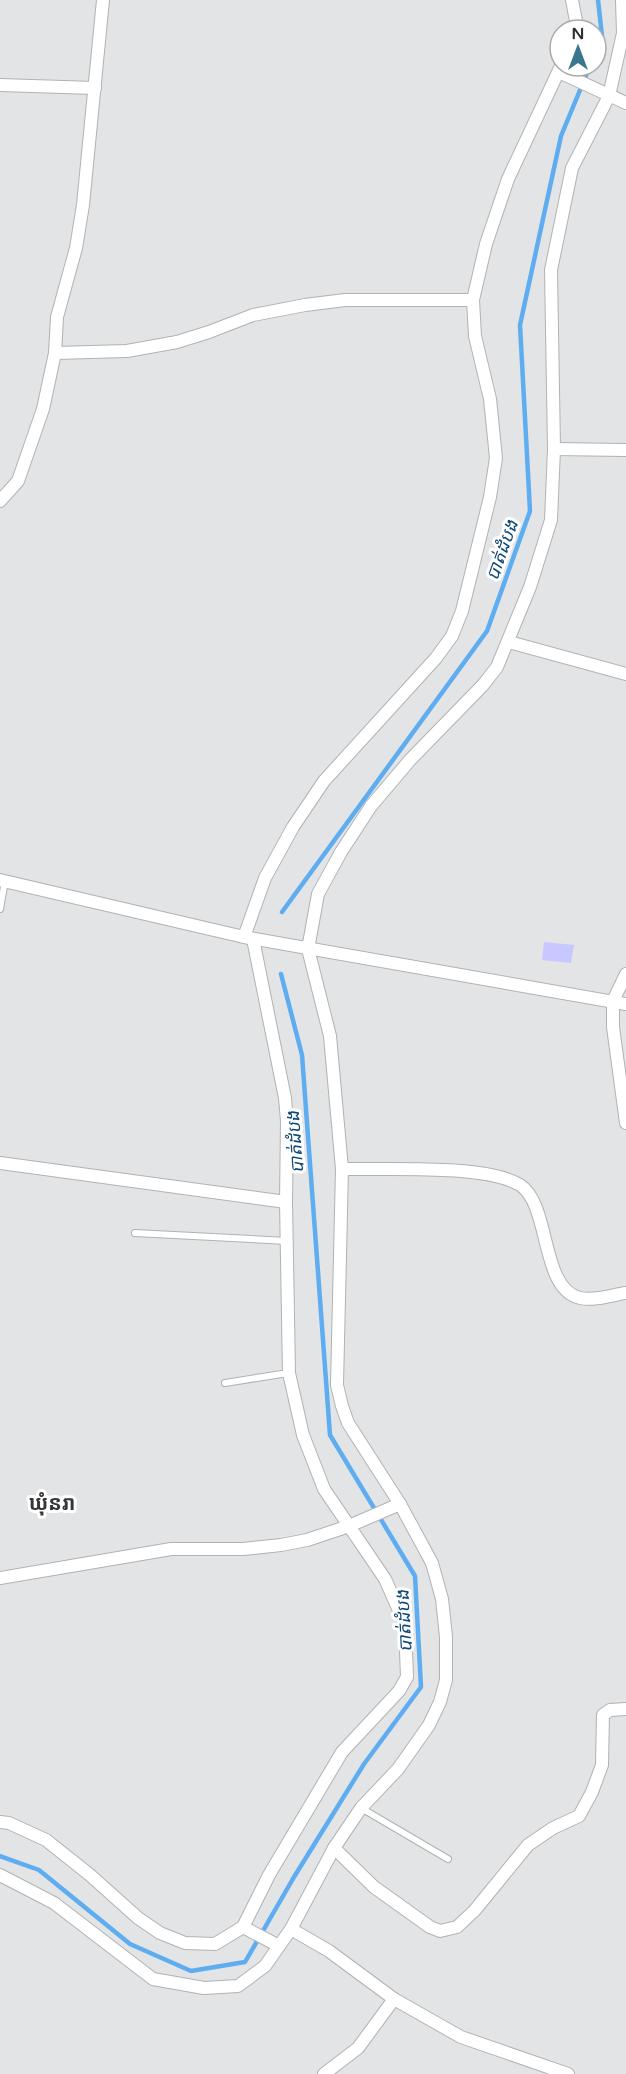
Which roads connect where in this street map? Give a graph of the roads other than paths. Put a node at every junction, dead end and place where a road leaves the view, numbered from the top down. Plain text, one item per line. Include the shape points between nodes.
1 (103, 0) edge
2 (572, 0) edge
3 (622, 0) edge
4 (575, 18) edge
5 (624, 32) edge
6 (556, 78) edge
7 (572, 78) edge
8 (0, 85) edge
9 (95, 88) junction
10 (609, 96) junction
11 (626, 103) edge
12 (473, 300) junction
13 (55, 353) junction
14 (554, 449) junction
15 (626, 450) edge
16 (0, 501) edge
17 (509, 642) junction
18 (626, 674) edge
19 (3, 880) edge
20 (0, 909) edge
21 (249, 938) junction
22 (308, 949) junction
23 (626, 974) edge
24 (613, 1001) junction
25 (626, 1004) edge
26 (626, 1123) edge
27 (0, 1163) edge
28 (342, 1169) junction
29 (286, 1202) junction
30 (135, 1233) dead end
31 (288, 1241) junction
32 (626, 1293) edge
33 (289, 1373) junction
34 (225, 1383) dead end
35 (400, 1504) junction
36 (349, 1526) junction
37 (0, 1578) edge
38 (626, 1709) edge
39 (361, 1808) junction
40 (0, 1822) edge
41 (334, 1848) junction
42 (448, 1859) dead end
43 (0, 1875) edge
44 (243, 1927) junction
45 (291, 1929) junction
46 (279, 1946) junction
47 (394, 1999) junction
48 (324, 2074) edge
49 (568, 2074) edge

1 - 9 street
2 - 4 street
3 - 5 street
5 - 10 street
6 - 12 street via 508,179 486,244
7 - 10 street
8 - 9 street
9 - 13 street via 83,205 57,317
10 - 11 street
10 - 14 street via 572,168 550,270
12 - 13 street via 345,300 305,305 253,315 177,342 127,351
12 - 21 street via 496,458 462,611 452,636 436,658 324,781 293,827 265,878
13 - 16 street via 43,409 18,481
14 - 15 street
14 - 17 street via 550,520
17 - 18 street
17 - 22 street via 483,685 371,806 318,894
19 - 20 lane
19 - 21 street
21 - 22 street
21 - 29 street via 285,1098
22 - 24 street
22 - 28 street via 330,1036
23 - 24 street
24 - 25 street
24 - 26 street
27 - 29 street
28 - 32 street via 449,1170 504,1177 522,1187 536,1205 547,1251 562,1287 579,1298
28 - 35 street via 337,1385 348,1423
29 - 31 street
30 - 31 lane
31 - 33 street
33 - 34 lane
33 - 36 street via 303,1435 324,1489
35 - 36 street
35 - 39 street via 432,1563 442,1599 446,1680 429,1725 398,1769
36 - 37 street via 281,1545 171,1549
36 - 44 street via 385,1579 405,1624 407,1677 399,1691 342,1752
38 - 41 street via 610,1710 603,1715 602,1765 579,1816 528,1845 457,1927 440,1931 430,1927 374,1887
39 - 41 street
39 - 42 lane
40 - 44 street via 46,1840 160,1933 185,1943 215,1944
41 - 45 street
43 - 46 street via 54,1903 153,1978 204,1988 238,1986 265,1966
44 - 46 street
45 - 46 street
45 - 47 street via 329,1951
47 - 48 street via 358,2048
47 - 49 street via 461,2037

